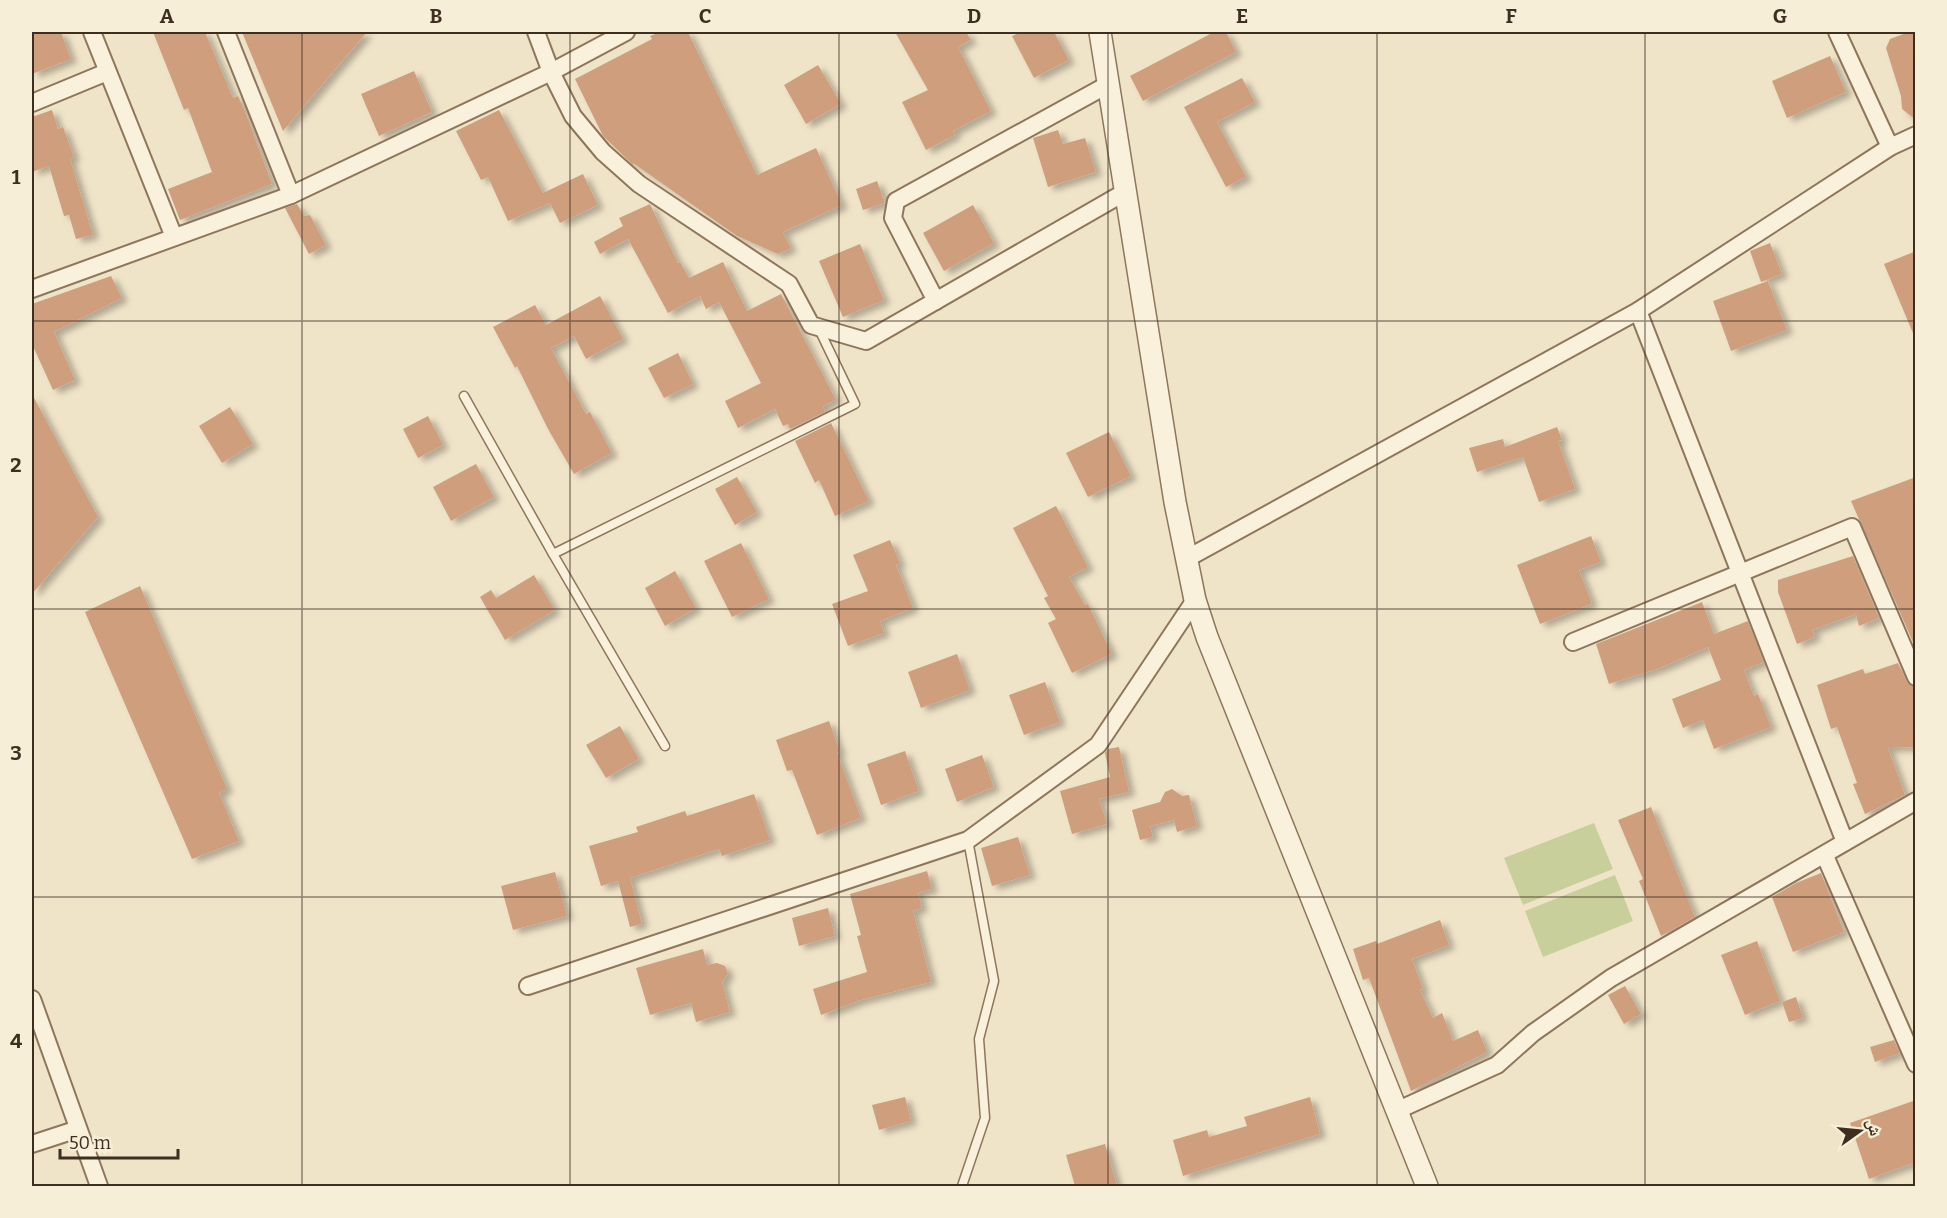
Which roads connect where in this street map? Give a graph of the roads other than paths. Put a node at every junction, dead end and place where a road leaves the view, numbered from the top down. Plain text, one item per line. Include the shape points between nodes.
1 (92, 32) edge
2 (226, 32) edge
3 (536, 32) edge
4 (626, 32) edge
5 (1100, 32) edge
6 (1837, 32) edge
7 (108, 72) junction
8 (551, 72) junction
9 (1109, 84) junction
10 (32, 103) edge
11 (1916, 135) edge
12 (1890, 147) junction
13 (1127, 191) junction
14 (291, 195) junction
15 (174, 237) junction
16 (32, 289) edge
17 (936, 301) junction
18 (1638, 311) junction
19 (818, 327) junction
20 (464, 396) dead end
21 (553, 554) junction
22 (1186, 559) junction
23 (1739, 575) junction
24 (1195, 600) junction
25 (1573, 642) dead end
26 (1916, 677) edge
27 (665, 746) dead end
28 (1916, 801) edge
29 (968, 840) junction
30 (1845, 842) junction
31 (1825, 856) junction
32 (528, 986) dead end
33 (32, 999) edge
34 (1916, 1064) edge
35 (1396, 1111) junction
36 (78, 1129) junction
37 (32, 1144) edge
38 (99, 1186) edge
39 (962, 1186) edge
40 (1427, 1186) edge

1 - 7 street
2 - 14 street
3 - 8 street
4 - 8 street
5 - 9 street
6 - 12 street
7 - 10 street
7 - 15 street
8 - 14 street
8 - 19 street via 573,116 603,152 639,184 789,284 811,325
9 - 13 street
9 - 17 street via 896,201 893,218
11 - 12 street
12 - 18 street
13 - 17 street
13 - 22 street
14 - 15 street
15 - 16 street
17 - 19 street via 866,341
18 - 22 street
18 - 23 street
19 - 21 lane via 855,404
20 - 21 lane
21 - 27 lane
22 - 24 street
23 - 25 street
23 - 26 street via 1852,527
23 - 30 street
24 - 29 street via 1098,745
24 - 35 street
28 - 30 street
29 - 32 street
29 - 39 lane via 994,981 979,1039 986,1118
30 - 31 street
31 - 34 street
31 - 35 street via 1611,978 1533,1033 1497,1065
33 - 36 street
35 - 40 street
36 - 37 street
36 - 38 street

